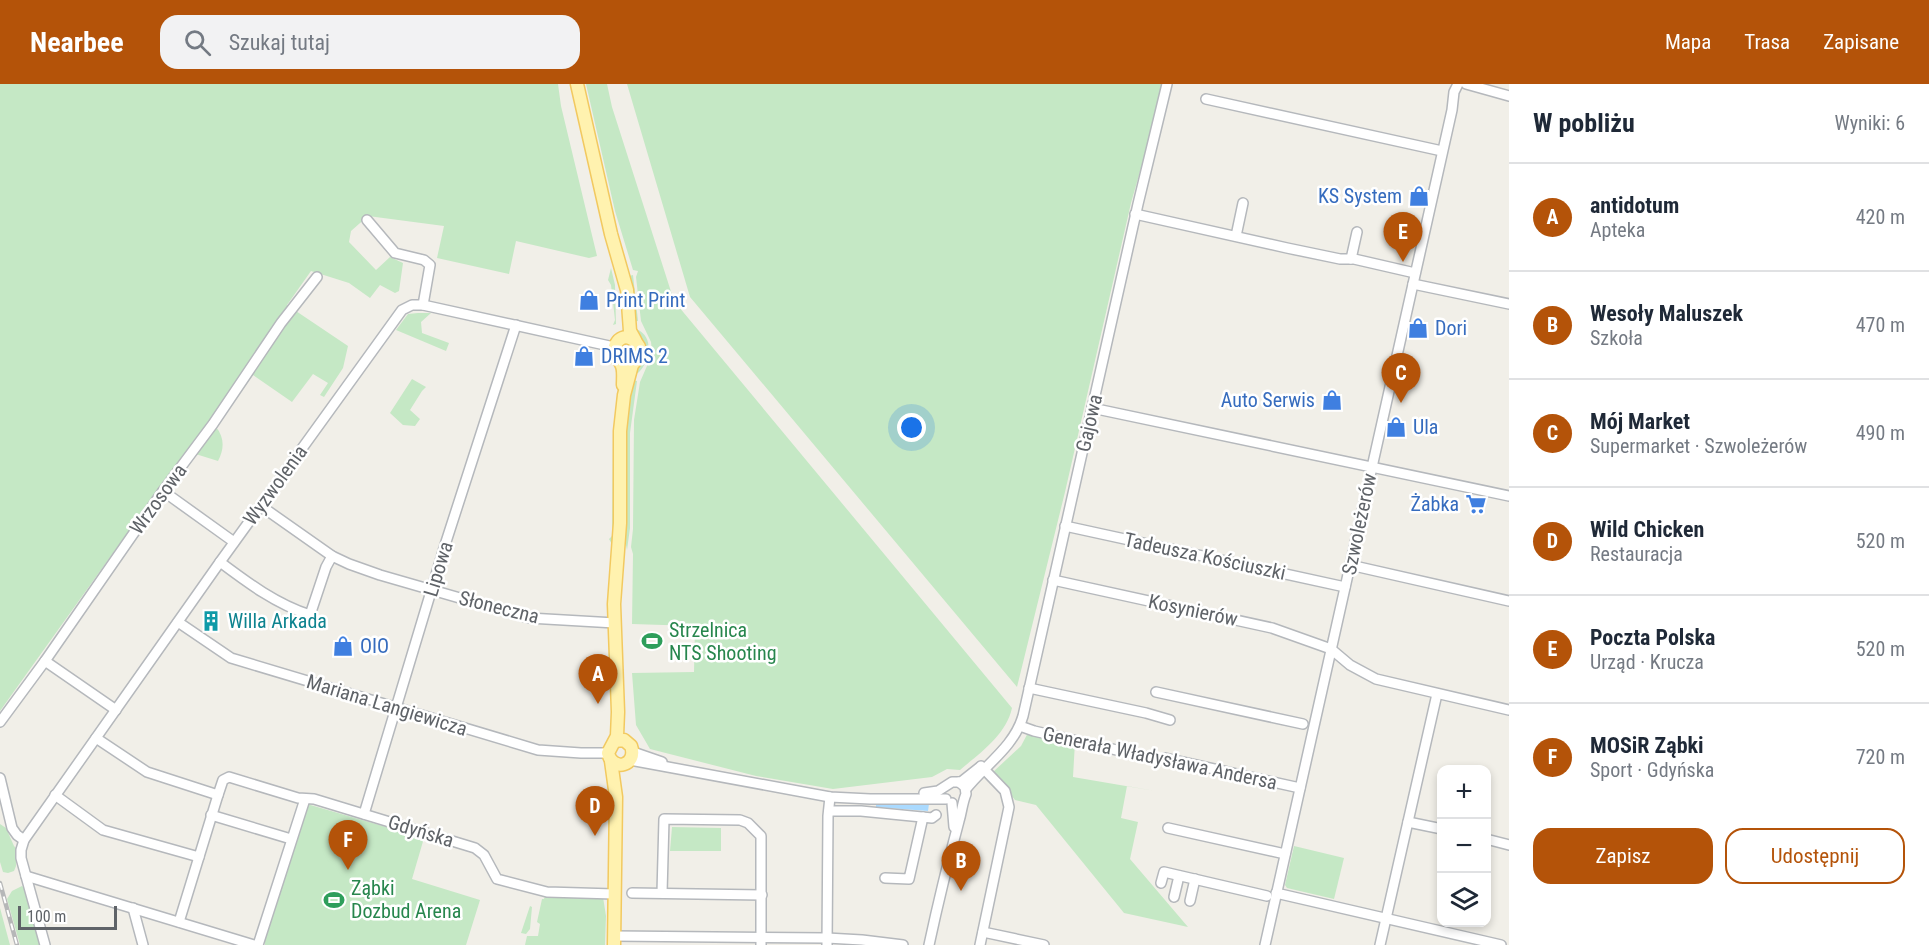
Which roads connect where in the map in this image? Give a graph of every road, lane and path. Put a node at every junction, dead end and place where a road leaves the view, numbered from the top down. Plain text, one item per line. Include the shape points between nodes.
1 (577, 84) edge
2 (1167, 84) edge
3 (1458, 84) edge
4 (1466, 84) edge
5 (1487, 84) edge
6 (1509, 94) edge
7 (1206, 99) dead end
8 (1453, 103) junction
9 (1442, 151) junction
10 (1243, 203) dead end
11 (1136, 214) junction
12 (368, 220) dead end
13 (1357, 232) dead end
14 (1236, 236) junction
15 (1351, 259) junction
16 (1415, 273) junction
17 (622, 274) junction
18 (316, 277) dead end
19 (1413, 284) junction
20 (1509, 304) edge
21 (423, 305) junction
22 (516, 325) junction
23 (635, 340) junction
24 (618, 343) junction
25 (618, 360) junction
26 (636, 360) junction
27 (624, 395) junction
28 (1092, 408) junction
29 (1371, 466) junction
30 (163, 491) junction
31 (1509, 496) edge
32 (261, 506) junction
33 (1065, 526) junction
34 (234, 542) junction
35 (332, 556) junction
36 (220, 562) junction
37 (1350, 565) junction
38 (1053, 580) junction
39 (1345, 587) junction
40 (432, 590) junction
41 (1509, 601) edge
42 (178, 622) junction
43 (615, 623) junction
44 (1331, 649) junction
45 (45, 661) junction
46 (1350, 665) junction
47 (1325, 675) junction
48 (1029, 688) junction
49 (1156, 692) dead end
50 (1437, 694) junction
51 (396, 707) junction
52 (116, 710) junction
53 (1509, 710) edge
54 (618, 712) junction
55 (1170, 720) dead end
56 (0, 722) edge
57 (1303, 724) dead end
58 (1020, 726) junction
59 (96, 738) junction
60 (615, 741) junction
61 (629, 755) junction
62 (610, 757) junction
63 (983, 768) junction
64 (0, 778) edge
65 (962, 786) junction
66 (946, 787) junction
67 (1300, 788) junction
68 (55, 795) junction
69 (218, 795) junction
70 (616, 797) junction
71 (830, 797) junction
72 (896, 798) junction
73 (305, 799) junction
74 (954, 801) junction
75 (829, 811) junction
76 (364, 814) junction
77 (211, 815) junction
78 (936, 815) dead end
79 (923, 817) junction
80 (1408, 822) junction
81 (1168, 828) dead end
82 (1437, 828) edge
83 (291, 839) junction
84 (24, 840) junction
85 (1491, 840) edge
86 (1509, 844) edge
87 (1285, 854) junction
88 (199, 857) junction
89 (26, 876) junction
90 (1179, 876) junction
91 (885, 878) dead end
92 (1195, 879) junction
93 (1161, 883) dead end
94 (632, 893) dead end
95 (662, 893) junction
96 (614, 894) junction
97 (1271, 894) junction
98 (762, 895) junction
99 (1174, 897) dead end
100 (1190, 901) dead end
101 (132, 908) junction
102 (1386, 919) junction
103 (179, 922) junction
104 (983, 932) junction
105 (614, 941) edge
106 (627, 941) edge
107 (694, 941) edge
108 (761, 941) edge
109 (827, 942) edge
110 (862, 942) edge
111 (45, 945) edge
112 (143, 945) edge
113 (256, 945) edge
114 (903, 945) edge
115 (929, 945) edge
116 (980, 945) edge
117 (1044, 945) edge
118 (1265, 945) edge
119 (1380, 945) edge
120 (1501, 945) edge

1 - 17 main road
2 - 11 street, Gajowa
3 - 8 street, Szwoleżerów
4 - 6 street
4 - 8 street, Szwoleżerów
5 - 6 street
7 - 9 street
8 - 9 street, Szwoleżerów
9 - 16 street, Szwoleżerów
10 - 14 street
11 - 14 street
11 - 28 street, Gajowa
12 - 21 street via 395,253 430,265
13 - 15 street
14 - 15 street
15 - 16 street
16 - 19 street, Szwoleżerów
17 - 23 main road via 630,331
17 - 24 main road via 623,331
18 - 30 street, Wrzosowa
19 - 20 street
19 - 29 street, Szwoleżerów
21 - 22 street
21 - 32 street, Wyzwolenia via 402,310
22 - 24 street
22 - 40 street, Lipowa
23 - 24 main road via 626,337
23 - 26 main road via 640,350
24 - 25 main road
25 - 26 main road
25 - 27 main road
26 - 27 main road
27 - 43 main road via 620,437 620,604
28 - 29 street
28 - 33 street, Gajowa
29 - 31 street
29 - 37 street, Szwoleżerów
30 - 34 street
30 - 45 street, Wrzosowa
32 - 34 street, Wyzwolenia
32 - 35 street, Słoneczna
33 - 38 street, Gajowa
33 - 39 street, Tadeusza Kościuszki
34 - 36 street, Wyzwolenia
35 - 36 street via 310,615 260,591
35 - 40 street, Słoneczna
36 - 42 street, Wyzwolenia
37 - 39 street, Szwoleżerów
37 - 41 street
38 - 44 street, Kosynierów via 1272,628
38 - 48 street, Gajowa
39 - 44 street, Szwoleżerów
40 - 43 street, Słoneczna via 529,618
40 - 51 street, Lipowa
42 - 51 street, Mariana Langiewicza via 231,658
42 - 52 street, Wyzwolenia
43 - 54 main road
44 - 46 street
44 - 47 street, Szwoleżerów
45 - 52 street
45 - 56 street, Wrzosowa
46 - 47 street
46 - 50 street via 1376,679
47 - 67 street, Szwoleżerów
48 - 55 street
48 - 58 street, Gajowa
49 - 57 street
50 - 53 street
50 - 80 street
51 - 62 street, Mariana Langiewicza via 538,750
51 - 76 street, Lipowa
52 - 59 street, Wyzwolenia
54 - 60 main road
54 - 61 main road
58 - 63 street, Gajowa
58 - 67 street, Generała Władysława Andersa
59 - 68 street, Wyzwolenia
59 - 69 street via 147,772
60 - 61 main road via 621,740
60 - 62 main road
61 - 62 main road via 618,764
61 - 70 main road
61 - 71 street via 678,771
62 - 70 main road
63 - 65 street, Gajowa
63 - 104 street via 1005,791 1009,807
64 - 84 street via 12,828
65 - 66 street via 952,782
65 - 74 street via 966,794
66 - 72 street
66 - 74 street via 944,791
67 - 87 street, Szwoleżerów
68 - 84 street, Wyzwolenia
68 - 88 street via 103,830
69 - 73 street, Gdyńska via 222,780 229,777
69 - 77 street
70 - 96 main road
71 - 72 street
71 - 75 street
72 - 74 street
73 - 76 street, Gdyńska
73 - 83 street
74 - 115 street via 960,818
75 - 79 street
75 - 109 street
76 - 96 street, Gdyńska via 475,848 484,855 497,879 547,892
77 - 83 street
77 - 88 street
78 - 79 street
79 - 91 street via 909,879
80 - 82 street
80 - 102 street
81 - 87 street
83 - 113 street
84 - 89 street via 21,854
85 - 86 street
87 - 97 street, Szwoleżerów
88 - 103 street
89 - 101 street
89 - 111 street
90 - 92 street
90 - 93 street via 1164,872
90 - 99 street
92 - 97 street
92 - 100 street
94 - 95 street
95 - 98 street
95 - 98 street via 664,819 740,820 760,836
96 - 105 main road
97 - 102 street
97 - 118 street, Szwoleżerów
98 - 108 street
101 - 103 street
101 - 112 street
102 - 119 street
102 - 120 street
103 - 113 street
104 - 116 street
104 - 117 street
105 - 106 street
106 - 107 street
107 - 108 street
108 - 109 street
109 - 110 street
110 - 114 street

